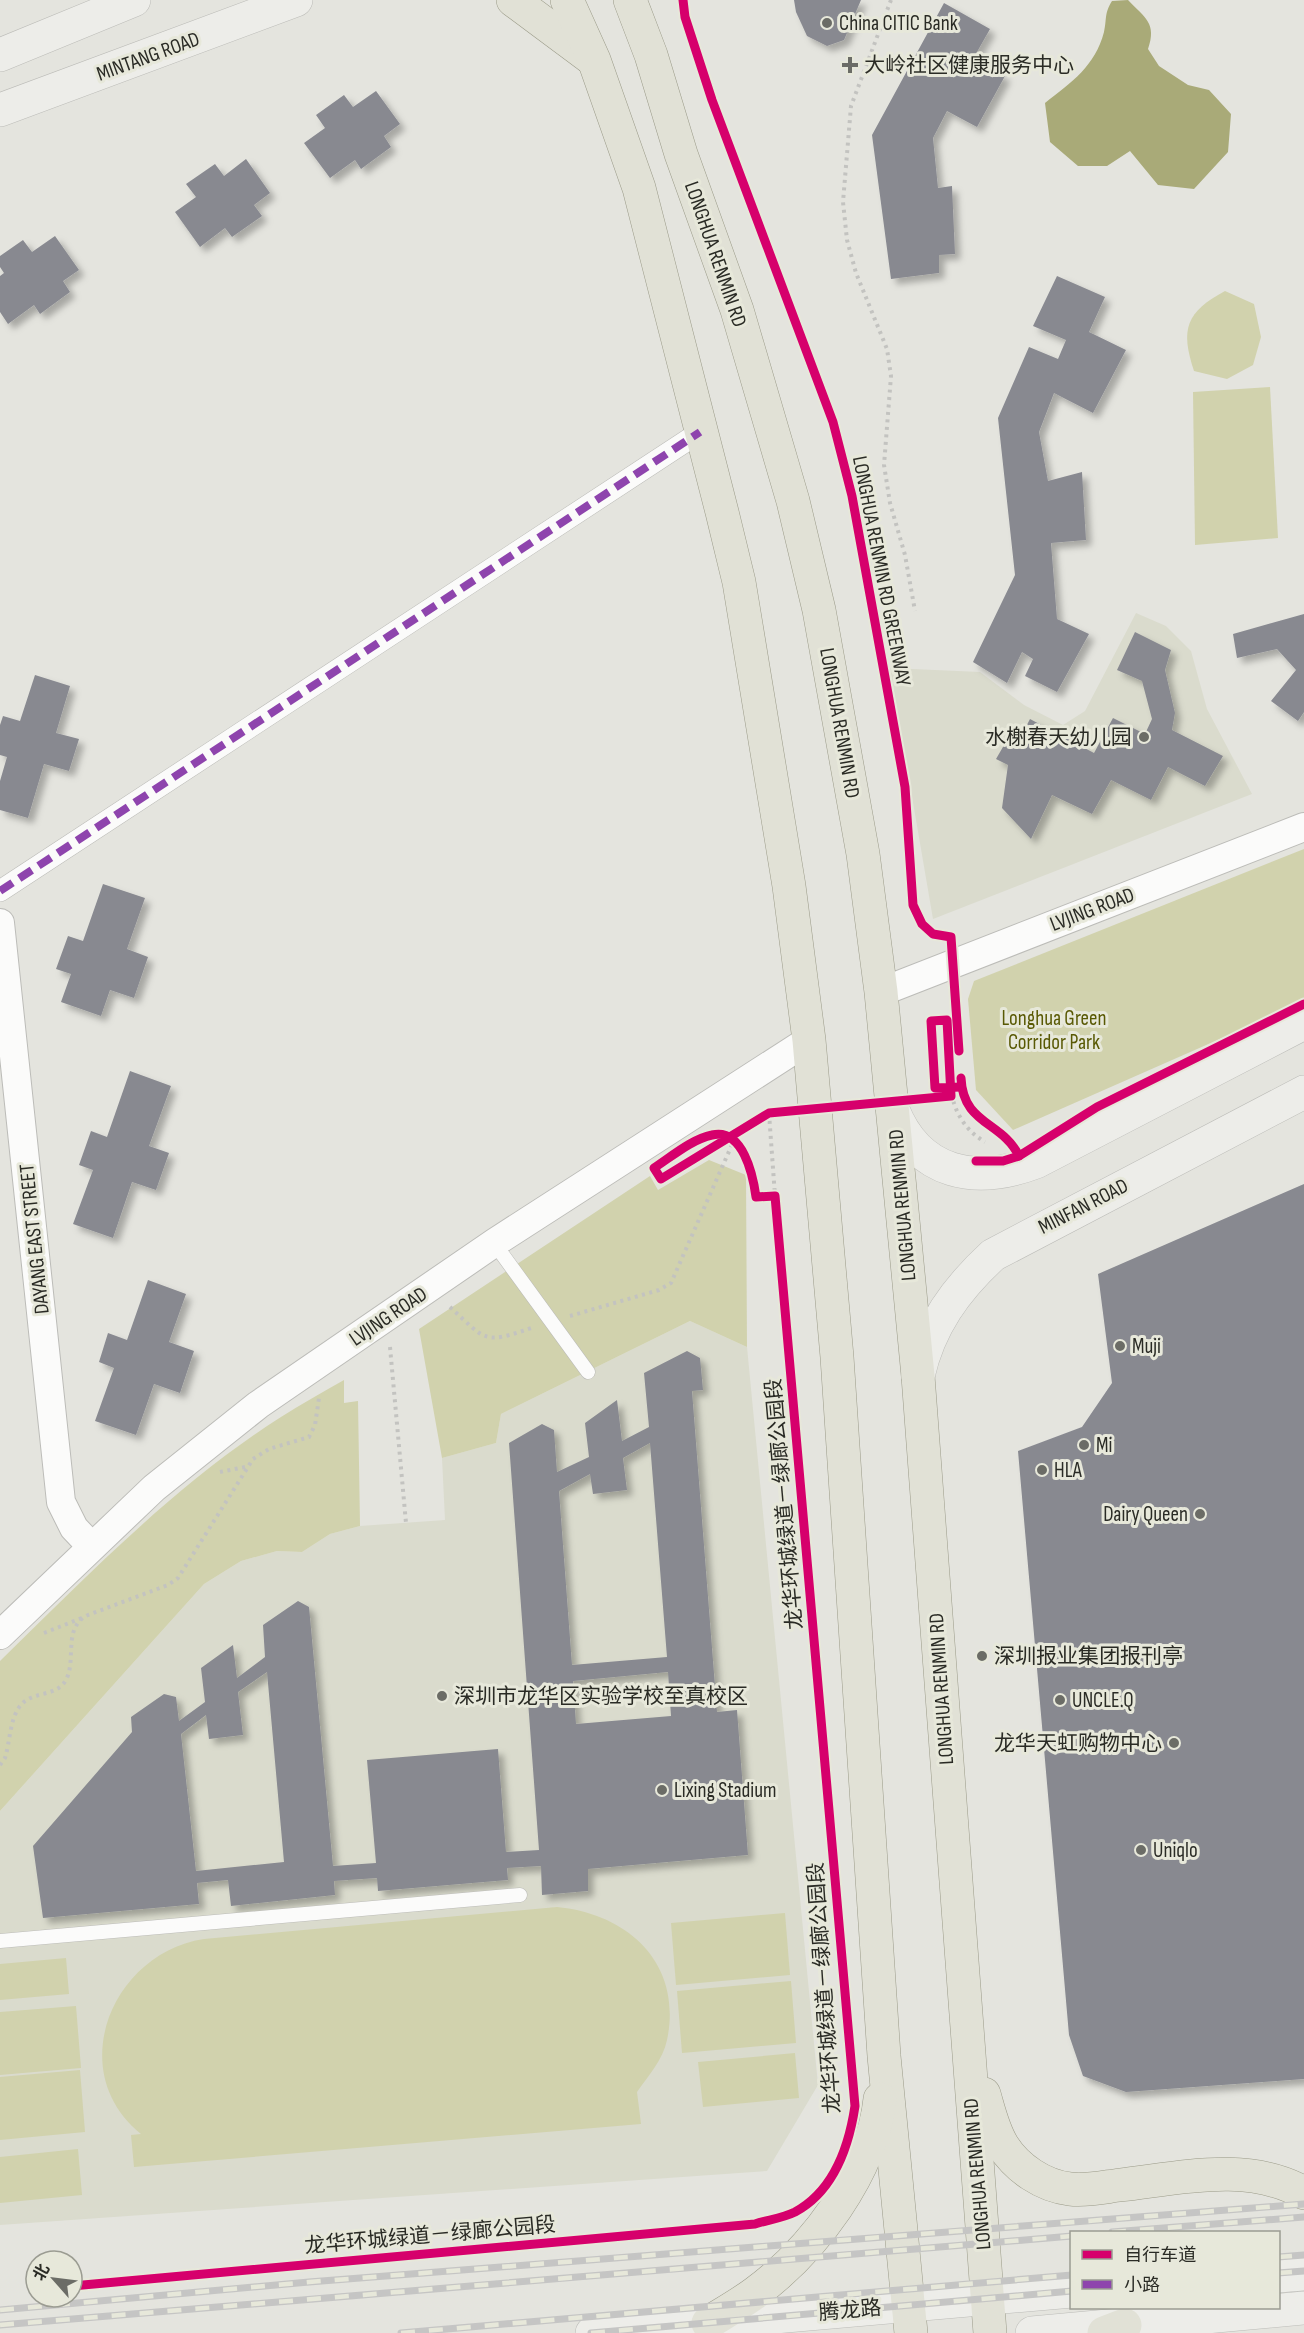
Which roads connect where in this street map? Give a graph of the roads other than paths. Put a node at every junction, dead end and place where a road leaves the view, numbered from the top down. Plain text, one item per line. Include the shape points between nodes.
1 (134, 0) edge
2 (296, 0) edge
3 (513, 0) edge
4 (567, 0) edge
5 (630, 0) edge
6 (647, 0) edge
7 (0, 55) edge
8 (651, 55) junction
9 (594, 60) junction
10 (0, 110) edge
11 (700, 432) junction
12 (1304, 827) edge
13 (0, 891) edge
14 (0, 923) edge
15 (881, 992) junction
16 (1304, 1023) edge
17 (809, 1040) junction
18 (1301, 1100) edge
19 (893, 1110) junction
20 (495, 1243) junction
21 (588, 1372) dead end
22 (918, 1376) junction
23 (91, 1546) junction
24 (0, 1635) edge
25 (520, 1895) dead end
26 (0, 1941) edge
27 (966, 2033) junction
28 (884, 2056) junction
29 (1304, 2193) edge
30 (1304, 2274) edge
31 (1280, 2276) edge
32 (1070, 2291) edge
33 (987, 2298) junction
34 (1304, 2308) edge
35 (909, 2319) edge
36 (708, 2323) junction
37 (1114, 2329) edge
38 (592, 2333) edge
39 (990, 2333) edge
40 (1032, 2333) edge

1 - 7 main road
2 - 10 main road, MINTANG ROAD
3 - 9 main road
4 - 9 main road
5 - 8 main road, LONGHUA RENMIN RD
6 - 8 main road
8 - 15 main road, LONGHUA RENMIN RD via 681,154 737,310 793,501 843,730
9 - 11 main road via 639,188
11 - 13 street
11 - 17 main road via 739,582 777,805
12 - 15 street, LVJING ROAD
14 - 23 street, DAYANG EAST STREET via 62,1502 74,1528
15 - 19 main road, LONGHUA RENMIN RD
16 - 19 main road via 1036,1162 999,1174 968,1173 931,1160 901,1129
17 - 20 street, LVJING ROAD
17 - 28 main road via 837,1357
18 - 22 main road, MINFAN ROAD via 993,1255 966,1281 941,1315 930,1335
19 - 22 main road, LONGHUA RENMIN RD
20 - 21 lane
20 - 23 street, LVJING ROAD via 258,1405 154,1488
22 - 27 main road, LONGHUA RENMIN RD
23 - 24 street, LVJING ROAD
25 - 26 lane
27 - 29 main road via 995,2132 1013,2159 1039,2179 1083,2190 1200,2175 1250,2175
27 - 33 main road, LONGHUA RENMIN RD
28 - 35 main road
28 - 36 main road via 875,2126 860,2168 844,2194 788,2263 756,2293
30 - 31 main road
32 - 33 main road, 腾龙路
33 - 35 main road, 腾龙路
33 - 39 main road, LONGHUA RENMIN RD
34 - 37 main road
35 - 36 main road, 腾龙路
36 - 38 main road, 腾龙路
37 - 40 main road

